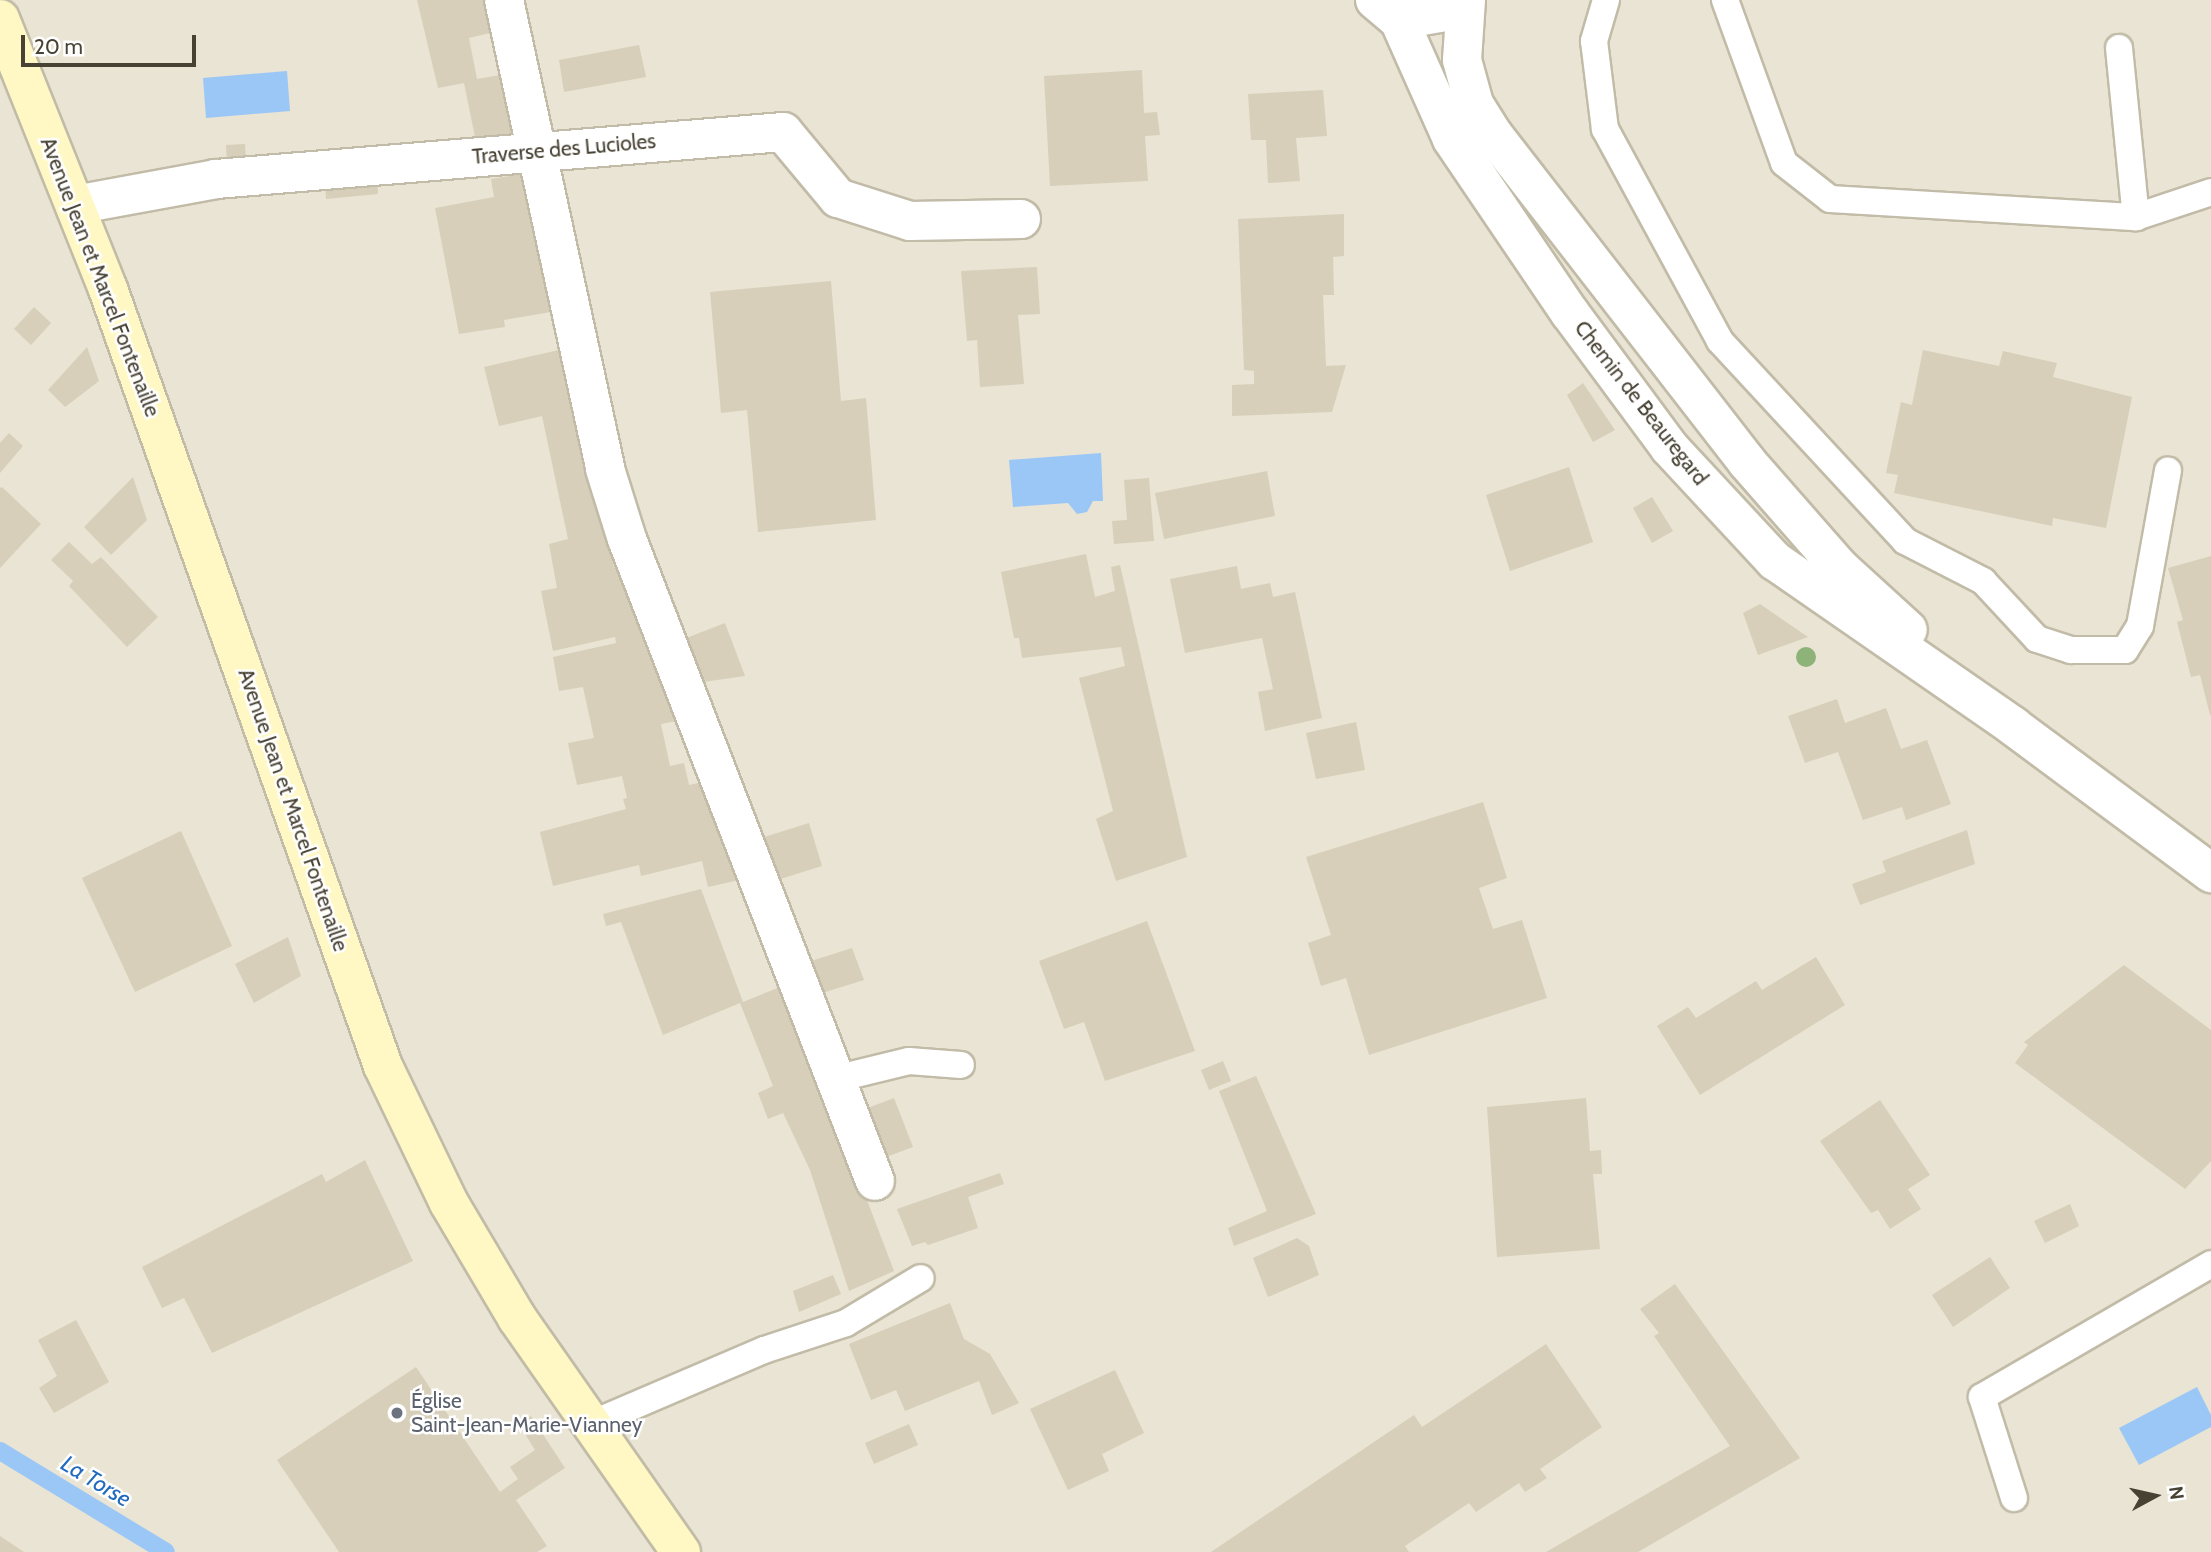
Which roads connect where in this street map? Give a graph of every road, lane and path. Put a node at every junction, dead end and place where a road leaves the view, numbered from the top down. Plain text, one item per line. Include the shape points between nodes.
1 (504, 0) edge
2 (1606, 0) edge
3 (1725, 0) edge
4 (1464, 4) edge
5 (1387, 10) edge
6 (0, 19) edge
7 (2119, 48) dead end
8 (538, 151) junction
9 (2211, 192) edge
10 (75, 205) junction
11 (2136, 217) junction
12 (1021, 219) dead end
13 (2168, 471) dead end
14 (2013, 726) junction
15 (2204, 859) edge
16 (961, 1065) dead end
17 (835, 1079) junction
18 (875, 1181) dead end
19 (2211, 1264) edge
20 (921, 1278) dead end
21 (589, 1425) junction
22 (2014, 1498) dead end
23 (681, 1552) edge

1 - 8 street
2 - 13 lane via 1594,41 1605,129 1720,341 1905,541 1983,581 2037,639 2071,650 2124,650 2140,626
3 - 11 lane via 1784,163 1830,199
4 - 5 street
4 - 14 street, Chemin de Beauregard via 1462,60 1474,104 1496,138 1747,462 1839,566
5 - 14 street, Chemin de Beauregard via 1452,139 1570,313 1669,447 1775,561
6 - 10 main road, Avenue Jean et Marcel Fontenaille
7 - 11 lane
8 - 10 street, Traverse des Lucioles via 216,179
8 - 12 street, Traverse des Lucioles via 783,132 838,198 910,221
8 - 17 street via 606,469 627,538
9 - 11 lane
10 - 21 main road, Avenue Jean et Marcel Fontenaille via 383,1066 449,1203 517,1318
14 - 15 street, Chemin de Beauregard
16 - 17 lane via 909,1061
17 - 18 street
19 - 22 lane via 1982,1397
20 - 21 lane via 846,1323 764,1350
21 - 23 main road, Avenue Jean et Marcel Fontenaille

